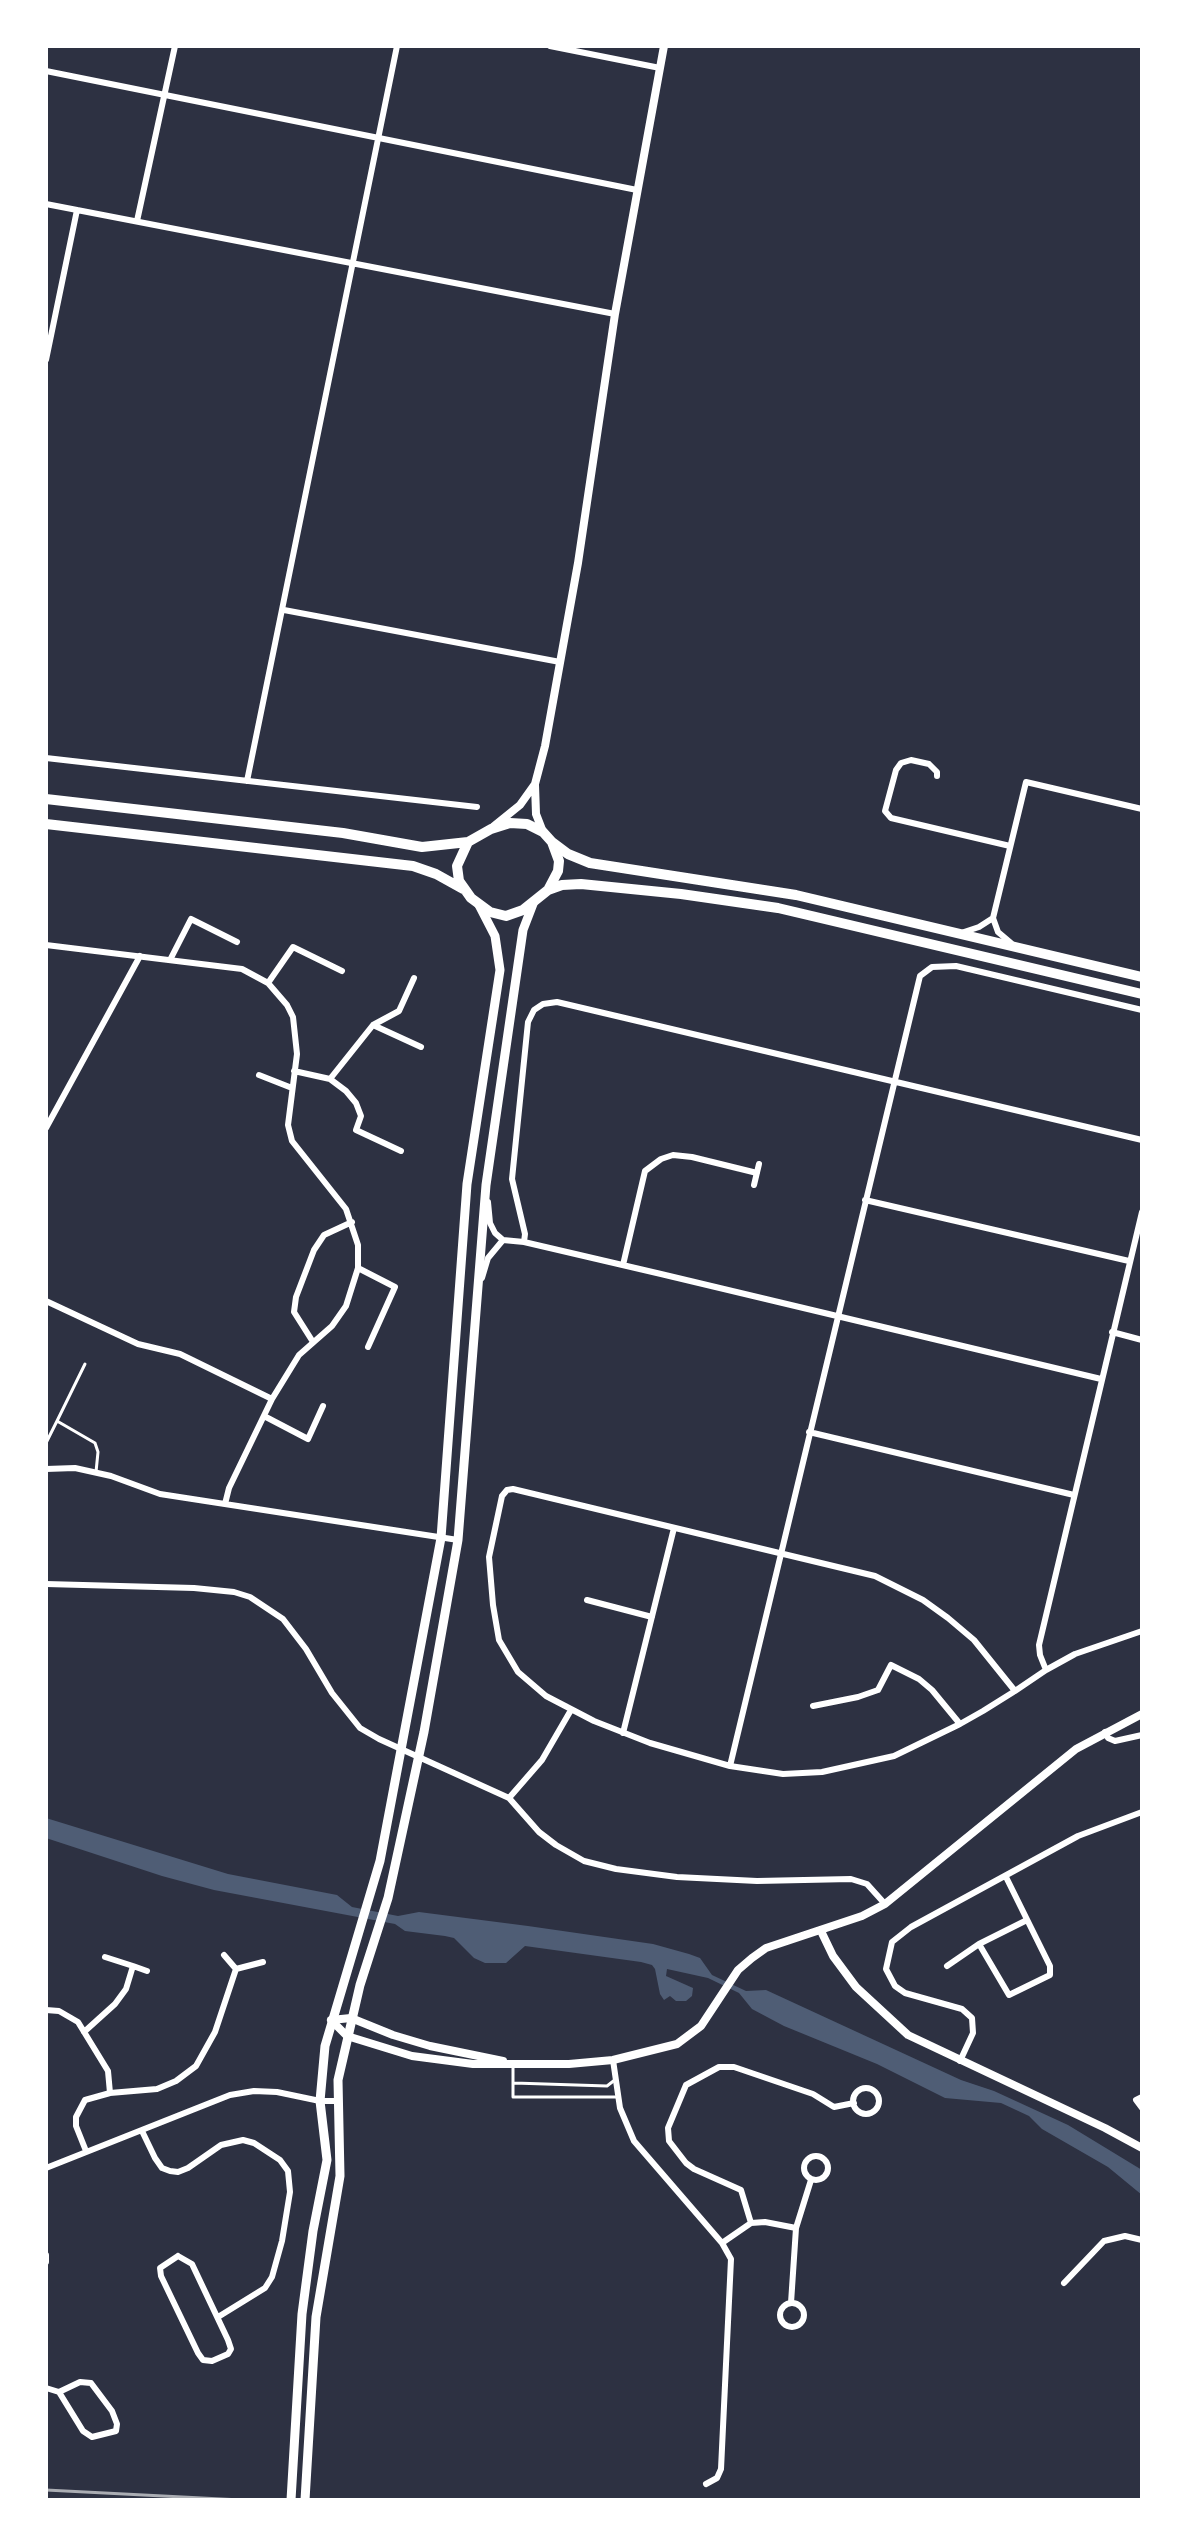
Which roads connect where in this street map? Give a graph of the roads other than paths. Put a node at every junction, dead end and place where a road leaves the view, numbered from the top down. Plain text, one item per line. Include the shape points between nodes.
1 (175, 46) edge
2 (397, 46) edge
3 (550, 46) edge
4 (664, 46) edge
5 (660, 68) junction
6 (46, 71) edge
7 (165, 95) junction
8 (376, 139) junction
9 (637, 190) junction
10 (46, 204) edge
11 (77, 210) junction
12 (137, 221) junction
13 (353, 265) junction
14 (615, 314) junction
15 (46, 360) edge
16 (284, 610) junction
17 (560, 662) junction
18 (46, 758) edge
19 (937, 776) dead end
20 (247, 781) junction
21 (535, 784) junction
22 (46, 799) edge
23 (477, 807) dead end
24 (1142, 809) edge
25 (46, 824) edge
26 (491, 829) junction
27 (543, 832) junction
28 (468, 842) junction
29 (552, 842) junction
30 (1010, 846) junction
31 (463, 889) junction
32 (548, 890) junction
33 (535, 902) junction
34 (479, 905) junction
35 (993, 918) junction
36 (960, 933) junction
37 (237, 942) dead end
38 (46, 945) edge
39 (1013, 945) junction
40 (140, 956) junction
41 (170, 960) junction
42 (342, 971) dead end
43 (1142, 977) edge
44 (414, 978) dead end
45 (268, 983) junction
46 (1142, 994) edge
47 (1142, 1010) edge
48 (373, 1025) junction
49 (421, 1047) dead end
50 (294, 1071) junction
51 (259, 1075) dead end
52 (330, 1079) junction
53 (893, 1081) junction
54 (292, 1088) junction
55 (46, 1128) edge
56 (1142, 1140) edge
57 (401, 1151) dead end
58 (759, 1164) dead end
59 (757, 1173) junction
60 (486, 1185) junction
61 (754, 1185) dead end
62 (865, 1200) junction
63 (1142, 1212) edge
64 (352, 1222) junction
65 (503, 1240) junction
66 (524, 1242) junction
67 (1129, 1261) junction
68 (623, 1265) junction
69 (358, 1268) junction
70 (476, 1298) junction
71 (46, 1301) edge
72 (837, 1315) junction
73 (1112, 1332) junction
74 (1142, 1340) edge
75 (313, 1342) junction
76 (368, 1347) dead end
77 (85, 1364) dead end
78 (1101, 1379) junction
79 (272, 1399) junction
80 (323, 1406) dead end
81 (264, 1416) junction
82 (57, 1421) junction
83 (809, 1432) junction
84 (46, 1443) edge
85 (46, 1469) edge
86 (96, 1472) junction
87 (1074, 1495) junction
88 (225, 1504) junction
89 (674, 1528) junction
90 (441, 1538) junction
91 (458, 1540) junction
92 (780, 1553) junction
93 (46, 1584) edge
94 (587, 1600) dead end
95 (652, 1617) junction
96 (1142, 1631) edge
97 (1046, 1670) junction
98 (1015, 1691) junction
99 (813, 1706) dead end
100 (571, 1710) junction
101 (1142, 1714) edge
102 (960, 1724) junction
103 (1105, 1732) junction
104 (623, 1733) junction
105 (1142, 1735) edge
106 (730, 1766) junction
107 (509, 1798) junction
108 (1142, 1812) edge
109 (1006, 1877) junction
110 (885, 1904) junction
111 (1027, 1920) junction
112 (821, 1931) junction
113 (979, 1944) junction
114 (224, 1955) dead end
115 (105, 1957) dead end
116 (263, 1962) dead end
117 (133, 1966) junction
118 (947, 1966) dead end
119 (236, 1969) junction
120 (147, 1971) dead end
121 (46, 2010) edge
122 (351, 2018) junction
123 (331, 2020) junction
124 (84, 2032) junction
125 (347, 2036) junction
126 (613, 2060) junction
127 (960, 2061) junction
128 (513, 2063) junction
129 (616, 2079) junction
130 (514, 2083) junction
131 (110, 2093) junction
132 (618, 2097) junction
133 (1142, 2097) edge
134 (320, 2101) junction
135 (337, 2101) junction
136 (854, 2103) junction
137 (1142, 2108) edge
138 (142, 2131) junction
139 (1142, 2148) edge
140 (86, 2151) junction
141 (46, 2168) edge
142 (811, 2180) junction
143 (751, 2223) junction
144 (796, 2228) junction
145 (1142, 2240) edge
146 (722, 2243) junction
147 (46, 2255) edge
148 (46, 2262) edge
149 (1064, 2283) dead end
150 (791, 2303) dead end
151 (218, 2317) junction
152 (46, 2388) edge
153 (59, 2392) junction
154 (706, 2484) dead end
155 (291, 2500) edge
156 (305, 2500) edge

1 - 7 street
2 - 8 street
3 - 5 street
4 - 5 street
5 - 9 street
6 - 7 street
7 - 8 street
7 - 12 street
8 - 9 street
8 - 13 street
9 - 14 street
10 - 11 street
11 - 12 street
11 - 15 street
12 - 13 street
13 - 14 street
13 - 16 street
14 - 17 street
16 - 17 street
16 - 20 street
17 - 21 street
18 - 20 street
19 - 30 street via 929,764 901,763 885,811 891,818
20 - 23 street
21 - 26 street
21 - 27 street
22 - 28 main road via 422,847
24 - 30 street via 1026,782
25 - 31 main road via 413,866
26 - 27 main road via 519,823
26 - 28 main road
27 - 29 main road
28 - 31 main road via 457,866
29 - 32 main road via 559,861
29 - 36 main road via 590,863 754,887
30 - 35 street
31 - 34 main road
32 - 33 main road
32 - 46 main road via 581,884 778,908
33 - 34 main road via 506,916
33 - 60 main road via 523,930
34 - 90 main road via 495,936 500,970 467,1184
35 - 36 street
35 - 39 street via 998,932
36 - 39 main road
37 - 41 street via 191,919
38 - 40 street
39 - 43 main road
40 - 41 street
40 - 55 street
41 - 45 street via 242,969
42 - 45 street via 293,947
44 - 48 street via 399,1011
45 - 50 street via 293,1017
47 - 53 street via 956,966 932,967 917,982
48 - 49 street
48 - 52 street
50 - 52 street
50 - 54 street
51 - 54 street
52 - 57 street via 356,1103 361,1116 356,1130
53 - 56 street
53 - 62 street
53 - 66 street via 557,1002 543,1004 528,1022 512,1179
54 - 64 street via 292,1141
58 - 59 street
59 - 61 street
59 - 68 street via 692,1157 661,1159 645,1171
60 - 65 street via 490,1223
60 - 70 main road
62 - 67 street
62 - 72 street
63 - 67 street
64 - 69 street
64 - 75 street via 324,1235 296,1297 294,1312
65 - 66 street
65 - 70 street via 488,1258
66 - 68 street
67 - 73 street
68 - 72 street
69 - 75 street via 346,1306
69 - 76 street via 395,1287
70 - 91 main road
71 - 79 street via 138,1344 180,1354
72 - 78 street
72 - 83 street
73 - 74 street
73 - 78 street
75 - 79 street
77 - 82 lane
78 - 87 street
79 - 81 street
80 - 81 street via 308,1439
81 - 88 street
82 - 84 lane
82 - 86 lane via 95,1443
83 - 87 street
83 - 92 street
85 - 86 street
86 - 88 street via 160,1494
87 - 97 street via 1039,1645
88 - 90 street
89 - 92 street
89 - 95 street
89 - 100 street via 513,1489 502,1496 489,1557 499,1640 530,1685
90 - 91 street
90 - 123 main road via 371,1894
91 - 122 main road via 388,1898
92 - 98 street via 875,1576 923,1600 974,1640
92 - 106 street
93 - 107 street via 194,1588 250,1597 283,1619 360,1728
94 - 95 street
95 - 104 street
96 - 97 street
97 - 98 street
98 - 102 street
99 - 102 street via 878,1690 891,1665 932,1690
100 - 104 street
100 - 107 street via 542,1760
101 - 103 street
102 - 106 street via 908,1751 840,1770 783,1774
103 - 105 street via 1115,1741
103 - 110 street via 1076,1749
104 - 106 street
107 - 110 street via 539,1832 584,1861 677,1877 851,1879 867,1884
108 - 109 street via 1078,1836
109 - 111 street
109 - 127 street via 911,1927 889,1950 888,1975 899,1990 962,2009 972,2018 973,2033
110 - 112 street
111 - 113 street
111 - 113 street via 1051,1970 1047,1978 1013,1995 1006,1993
112 - 126 street via 766,1948 738,1970 701,2026 677,2044
112 - 127 street via 856,1987 891,2021
113 - 118 street
114 - 119 street
115 - 117 street
116 - 119 street
117 - 120 street
117 - 124 street via 115,2004
119 - 131 street via 215,2032 196,2066 157,2089
121 - 124 street via 69,2015
122 - 123 street
122 - 125 main road
122 - 128 street via 430,2046
123 - 125 street
123 - 134 main road
124 - 131 street via 108,2071
125 - 128 street via 440,2061
125 - 135 main road
126 - 128 street
126 - 129 street
127 - 139 street
128 - 130 lane
129 - 130 lane via 607,2086
129 - 132 street
130 - 132 lane via 513,2097
131 - 140 street via 93,2096 80,2107 76,2126
132 - 146 street via 634,2141
133 - 137 street via 1136,2100
134 - 135 street
134 - 138 street via 277,2092 230,2095
134 - 155 main road via 327,2160 302,2314
135 - 156 main road via 340,2176 316,2317
136 - 136 street via 864,2088 879,2098 869,2113
136 - 143 street via 834,2107 813,2094 734,2067 719,2067 686,2085 668,2128 669,2141 694,2169 741,2190
138 - 140 street
138 - 151 street via 155,2158 170,2171 188,2168 231,2140 254,2143 288,2171 290,2192 272,2277 265,2288
140 - 141 street
142 - 142 street via 804,2163 821,2157 828,2163 828,2173
142 - 144 street
143 - 144 street
143 - 146 street
144 - 150 street
145 - 149 street via 1125,2236 1104,2241
146 - 154 street via 732,2267 721,2469
147 - 148 street
151 - 151 street via 187,2259 178,2256 160,2268 203,2360 212,2361 231,2349
152 - 153 street
153 - 153 street via 83,2431 92,2437 116,2431 112,2411 91,2383

